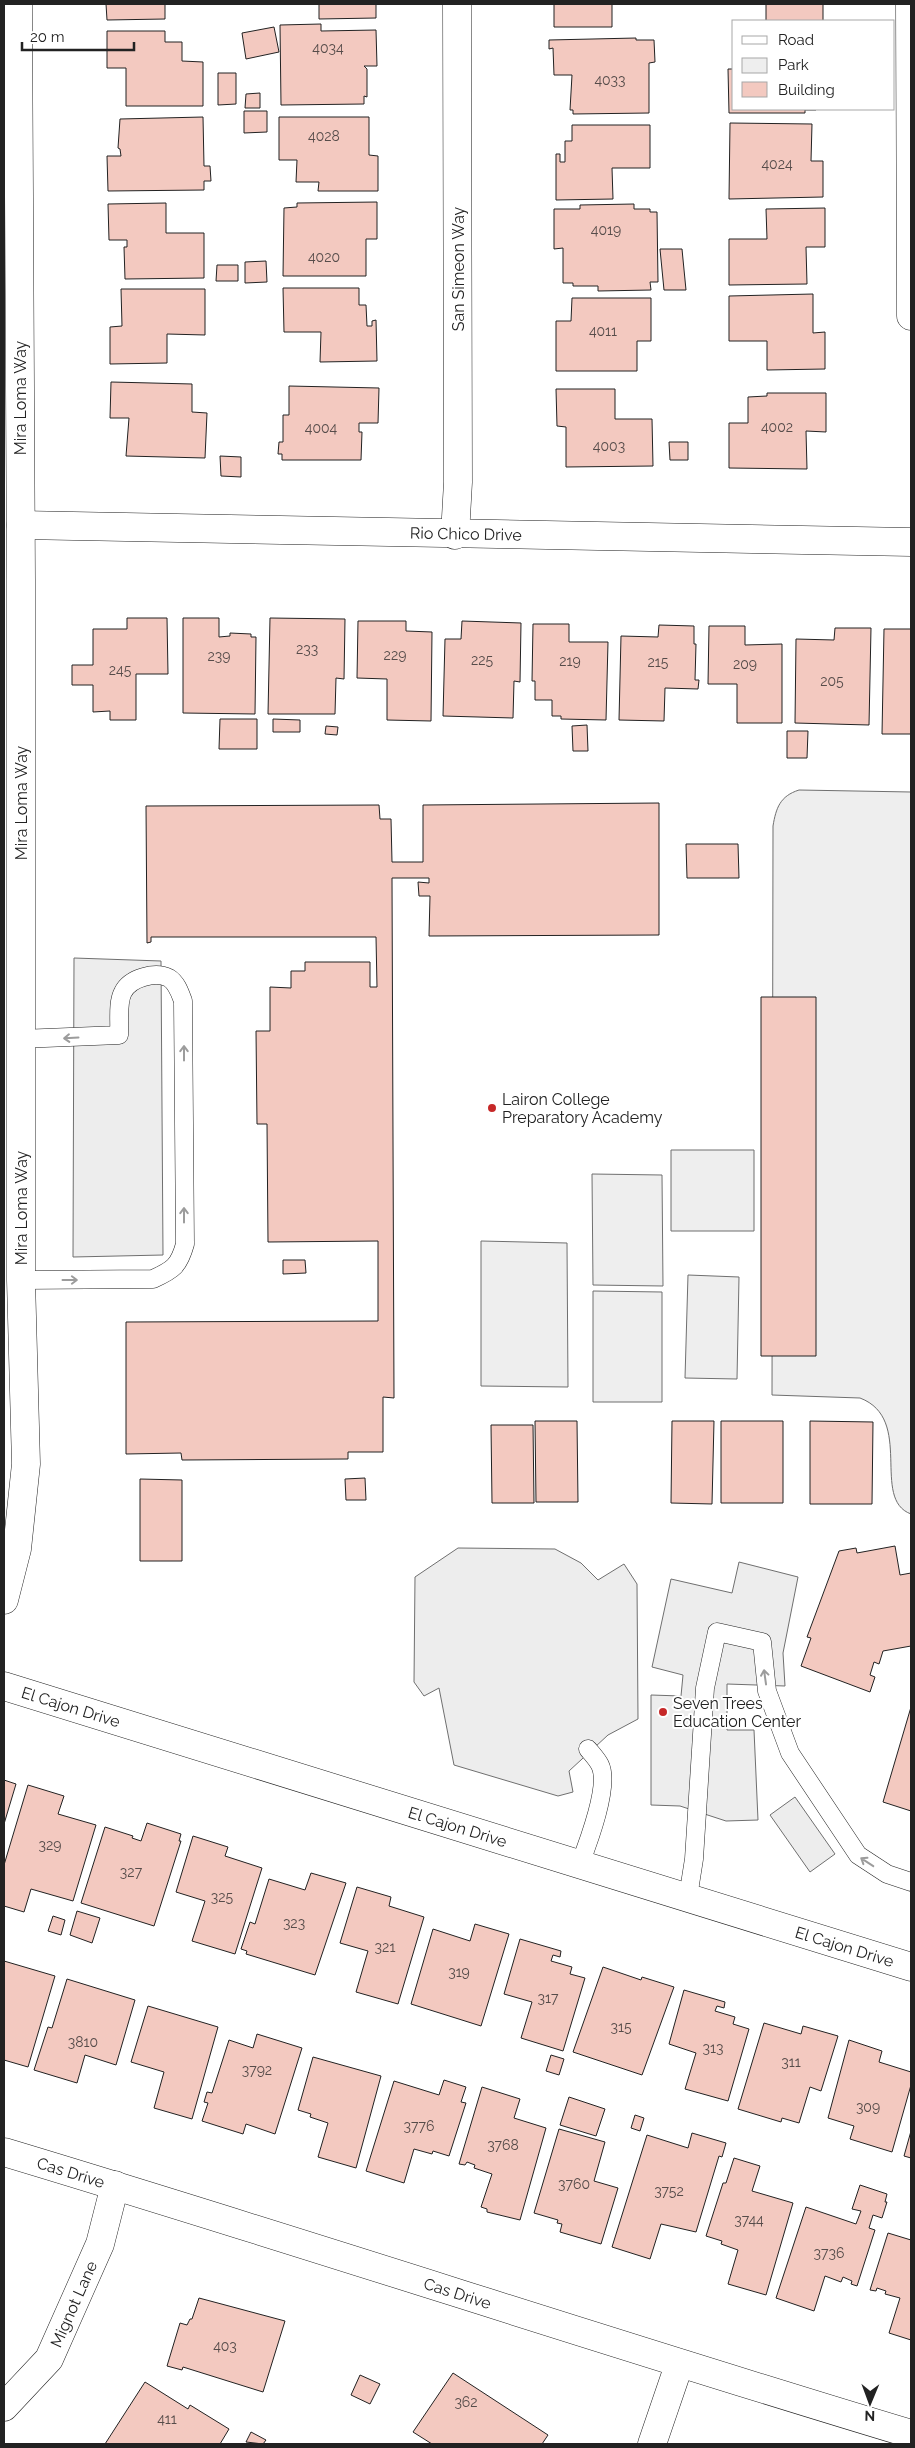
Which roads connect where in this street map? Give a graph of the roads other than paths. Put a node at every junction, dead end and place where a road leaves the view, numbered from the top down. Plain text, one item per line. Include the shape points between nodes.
1 (18, 4) edge
2 (457, 4) edge
3 (910, 4) edge
4 (911, 316) edge
5 (21, 525) junction
6 (455, 535) junction
7 (911, 542) edge
8 (20, 1039) junction
9 (21, 1280) junction
10 (4, 1600) edge
11 (4, 1686) edge
12 (588, 1749) dead end
13 (580, 1864) junction
14 (911, 1882) edge
15 (688, 1898) junction
16 (911, 1967) edge
17 (4, 2152) edge
18 (115, 2185) junction
19 (679, 2365) junction
20 (4, 2407) edge
21 (911, 2434) edge
22 (652, 2444) edge

1 - 5 street, Mira Loma Way
2 - 6 street, San Simeon Way via 458,482
3 - 4 street
5 - 6 street, Rio Chico Drive
5 - 8 street, Mira Loma Way
6 - 7 street, Rio Chico Drive
8 - 9 street, Mira Loma Way
9 -> 8 lane via 153,1279 170,1272 181,1259 185,1244 183,1001 178,986 168,978 152,975 134,980 123,992 119,1035
9 - 10 street, Mira Loma Way via 26,1464 17,1549
11 - 13 street, El Cajon Drive
12 - 13 lane via 601,1766 601,1795
13 - 15 street, El Cajon Drive
14 -> 15 lane via 887,1874 858,1855 790,1754 767,1691 762,1642 717,1632 705,1688 694,1859
15 - 16 street, El Cajon Drive
17 - 18 street, Cas Drive
18 - 19 street, Cas Drive
18 - 20 street, Mignot Lane via 100,2244 49,2359
19 - 21 street, Cas Drive
19 - 22 street

